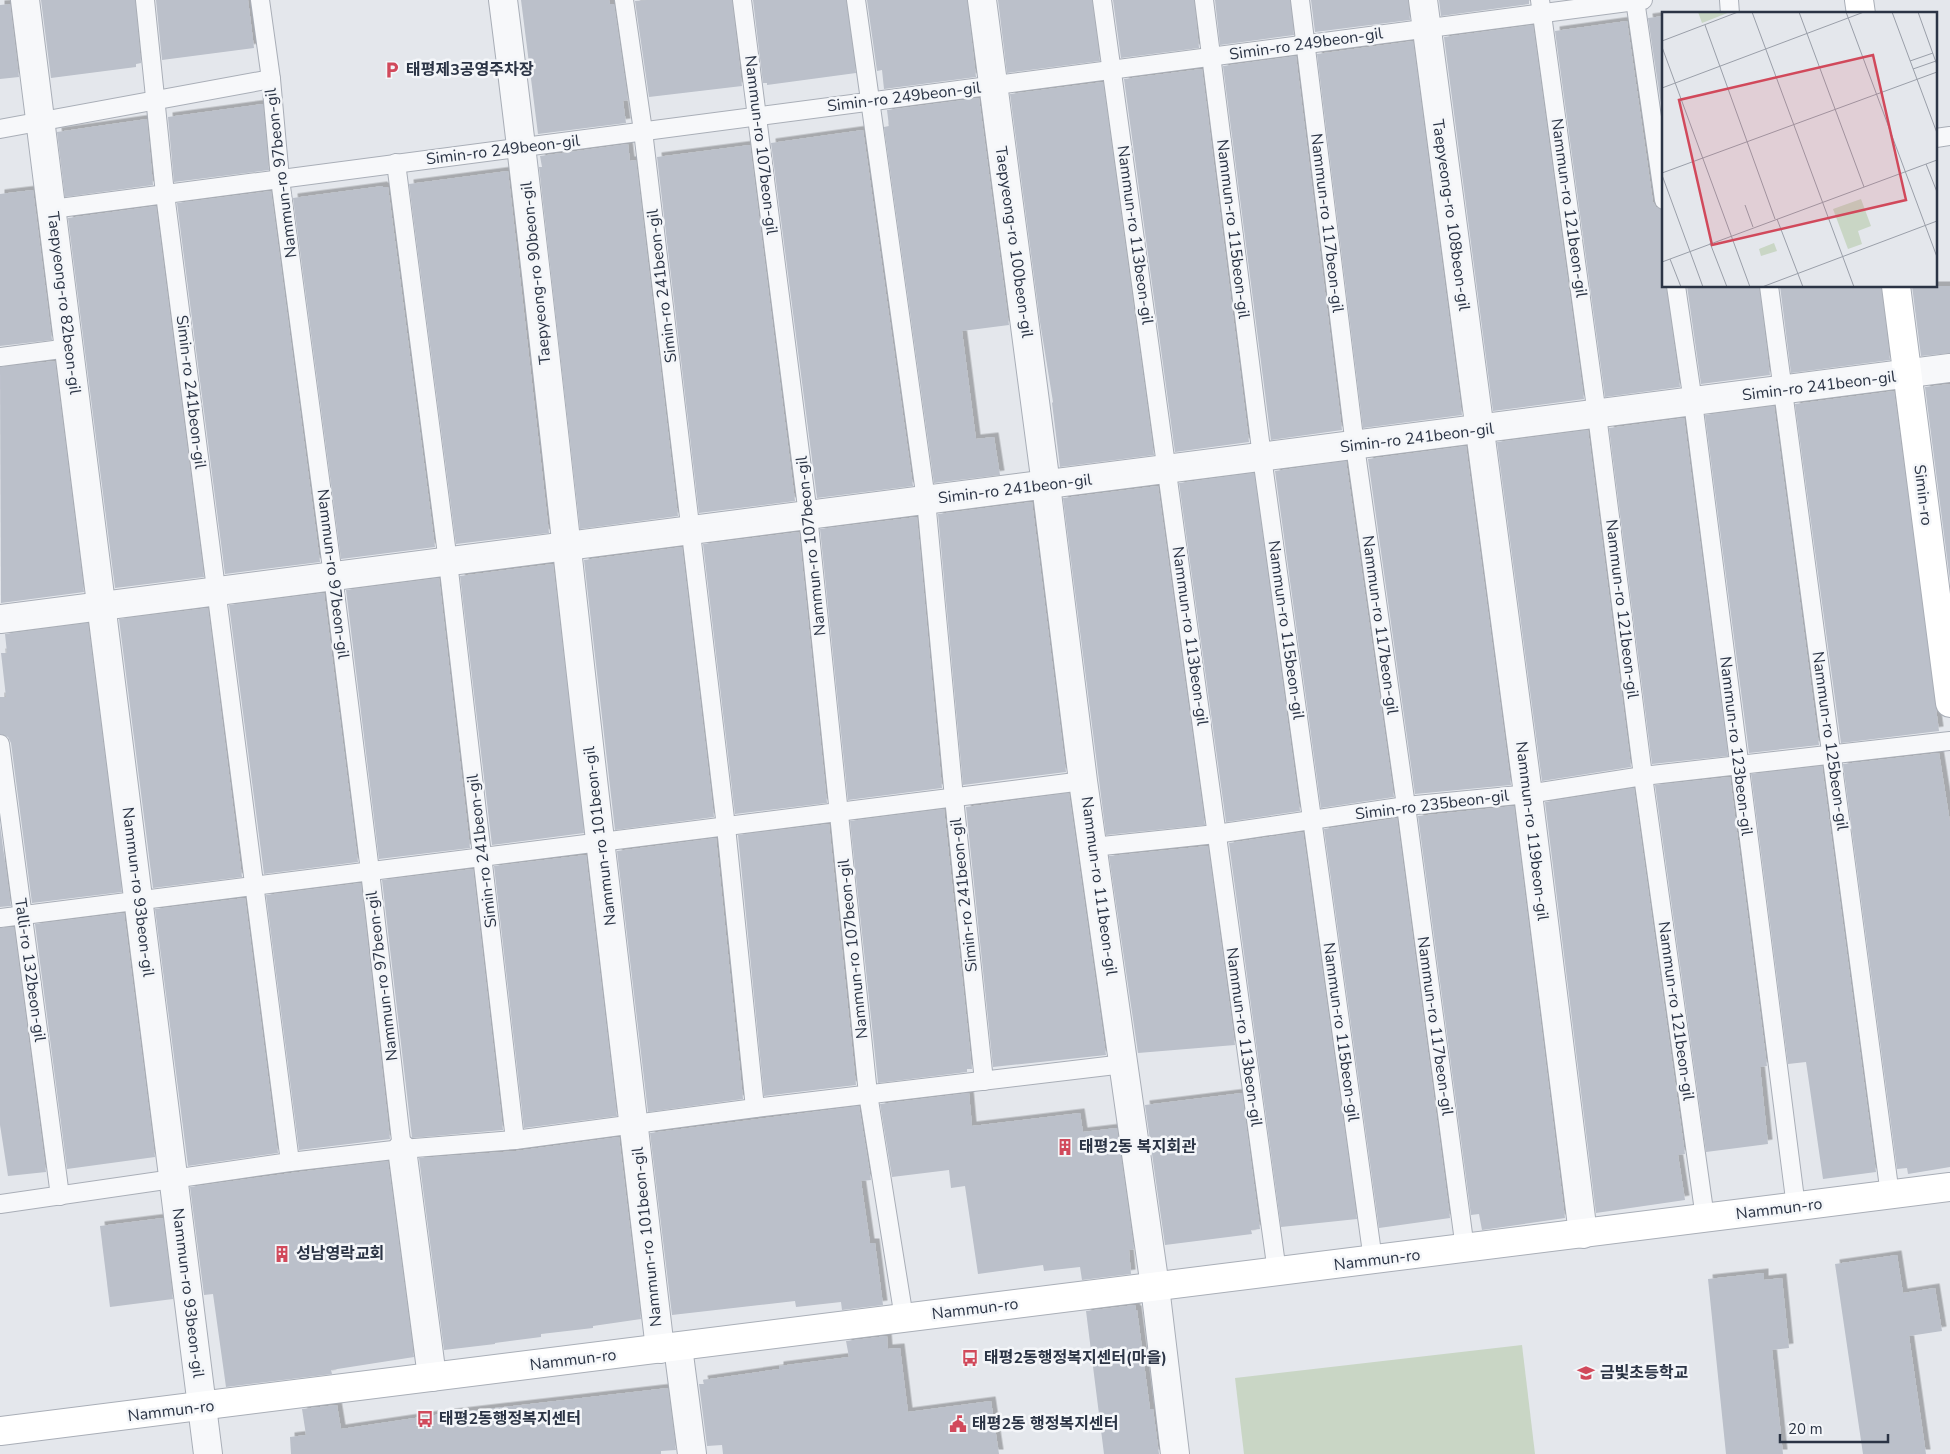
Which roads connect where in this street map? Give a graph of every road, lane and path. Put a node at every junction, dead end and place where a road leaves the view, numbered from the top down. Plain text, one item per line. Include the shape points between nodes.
1 (26, 0) edge
2 (145, 0) edge
3 (260, 0) edge
4 (503, 0) edge
5 (624, 0) edge
6 (742, 0) edge
7 (856, 0) edge
8 (982, 0) edge
9 (1102, 0) edge
10 (1204, 0) edge
11 (1300, 0) edge
12 (1423, 0) edge
13 (1638, 0) edge
14 (1541, 7) edge
15 (1426, 28) junction
16 (1305, 44) junction
17 (1212, 57) junction
18 (1112, 70) junction
19 (271, 79) junction
20 (993, 85) junction
21 (155, 100) junction
22 (870, 101) junction
23 (758, 116) junction
24 (41, 121) junction
25 (0, 129) edge
26 (643, 131) junction
27 (522, 147) junction
28 (396, 164) junction
29 (280, 179) junction
30 (1662, 185) edge
31 (165, 194) junction
32 (52, 209) junction
33 (1676, 288) edge
34 (1769, 288) edge
35 (1896, 288) edge
36 (69, 348) junction
37 (0, 357) edge
38 (1950, 368) edge
39 (1908, 374) junction
40 (1784, 391) junction
41 (1693, 402) junction
42 (1598, 414) junction
43 (1480, 429) junction
44 (1355, 446) junction
45 (1262, 457) junction
46 (1168, 469) junction
47 (1046, 485) junction
48 (926, 500) junction
49 (808, 515) junction
50 (690, 530) junction
51 (566, 546) junction
52 (448, 562) junction
53 (334, 576) junction
54 (217, 591) junction
55 (102, 606) junction
56 (0, 619) edge
57 (1950, 703) edge
58 (1950, 741) edge
59 (0, 744) edge
60 (1831, 753) junction
61 (1738, 764) junction
62 (1643, 776) junction
63 (1083, 781) junction
64 (1528, 794) junction
65 (954, 798) junction
66 (1406, 806) junction
67 (840, 812) junction
68 (1312, 820) junction
69 (726, 826) junction
70 (1216, 834) junction
71 (600, 843) junction
72 (1093, 847) junction
73 (483, 858) junction
74 (370, 871) junction
75 (255, 886) junction
76 (139, 901) junction
77 (23, 915) junction
78 (0, 918) edge
79 (1124, 1064) junction
80 (984, 1081) junction
81 (868, 1094) junction
82 (755, 1108) junction
83 (635, 1125) junction
84 (515, 1140) junction
85 (402, 1149) junction
86 (290, 1162) junction
87 (174, 1179) junction
88 (1950, 1187) edge
89 (1890, 1195) junction
90 (60, 1196) junction
91 (0, 1204) edge
92 (1796, 1207) junction
93 (1706, 1218) junction
94 (1583, 1234) junction
95 (1465, 1248) junction
96 (1373, 1260) junction
97 (1277, 1272) junction
98 (1155, 1287) junction
99 (904, 1318) junction
100 (669, 1348) junction
101 (432, 1377) junction
102 (202, 1407) junction
103 (0, 1431) edge
104 (208, 1454) edge
105 (692, 1454) edge
106 (1174, 1454) edge

1 - 24 street, Taepyeong-ro 82beon-gil
2 - 21 lane
3 - 19 lane, Nammun-ro 97beon-gil
4 - 27 street, Taepyeong-ro 90beon-gil
5 - 26 lane, Simin-ro 241beon-gil
6 - 23 lane, Nammun-ro 107beon-gil
7 - 22 lane, Simin-ro 241beon-gil
8 - 20 street, Taepyeong-ro 100beon-gil
9 - 18 lane, Nammun-ro 113beon-gil
10 - 17 lane, Nammun-ro 115beon-gil
11 - 16 lane, Nammun-ro 117beon-gil
12 - 15 street, Taepyeong-ro 108beon-gil
13 - 14 lane, Simin-ro 249beon-gil
13 - 30 lane
14 - 15 lane, Simin-ro 249beon-gil
14 - 42 lane, Nammun-ro 121beon-gil
15 - 16 lane, Simin-ro 249beon-gil
15 - 43 street, Taepyeong-ro 108beon-gil
16 - 17 lane, Simin-ro 249beon-gil
16 - 44 lane, Nammun-ro 117beon-gil
17 - 18 lane, Simin-ro 249beon-gil
17 - 45 lane, Nammun-ro 115beon-gil
18 - 20 lane, Simin-ro 249beon-gil
18 - 46 lane, Nammun-ro 113beon-gil
19 - 21 lane
19 - 29 lane, Nammun-ro 97beon-gil
20 - 22 lane, Simin-ro 249beon-gil
20 - 47 street, Taepyeong-ro 100beon-gil
21 - 24 lane
21 - 31 lane
22 - 23 lane, Simin-ro 249beon-gil
22 - 48 lane, Simin-ro 241beon-gil
23 - 26 lane, Simin-ro 249beon-gil
23 - 49 lane, Nammun-ro 107beon-gil
24 - 25 lane
24 - 32 street, Taepyeong-ro 82beon-gil
26 - 27 lane, Simin-ro 249beon-gil
26 - 50 lane, Simin-ro 241beon-gil
27 - 28 lane, Simin-ro 249beon-gil
27 - 51 street, Taepyeong-ro 90beon-gil
28 - 29 lane, Simin-ro 249beon-gil
28 - 52 lane, Simin-ro 241beon-gil
29 - 31 lane, Simin-ro 249beon-gil
29 - 53 lane, Nammun-ro 97beon-gil
31 - 32 lane, Simin-ro 249beon-gil
31 - 54 lane, Simin-ro 241beon-gil
32 - 36 street, Taepyeong-ro 82beon-gil
33 - 41 lane, Nammun-ro 123beon-gil
34 - 40 lane, Nammun-ro 125beon-gil
35 - 39 main road, Simin-ro
36 - 37 lane
36 - 55 street, Taepyeong-ro 82beon-gil
38 - 39 street, Simin-ro 241beon-gil
39 - 40 street, Simin-ro 241beon-gil
39 - 57 main road, Simin-ro
40 - 41 street, Simin-ro 241beon-gil
40 - 60 lane, Nammun-ro 125beon-gil
41 - 42 street, Simin-ro 241beon-gil
41 - 61 lane, Nammun-ro 123beon-gil
42 - 43 street, Simin-ro 241beon-gil
42 - 62 lane, Nammun-ro 121beon-gil
43 - 44 street, Simin-ro 241beon-gil
43 - 64 street, Nammun-ro 119beon-gil
44 - 45 street, Simin-ro 241beon-gil
44 - 66 lane, Nammun-ro 117beon-gil
45 - 46 street, Simin-ro 241beon-gil
45 - 68 lane, Nammun-ro 115beon-gil
46 - 47 street, Simin-ro 241beon-gil
46 - 70 lane, Nammun-ro 113beon-gil
47 - 48 street, Simin-ro 241beon-gil
47 - 63 street, Nammun-ro 111beon-gil
48 - 49 street, Simin-ro 241beon-gil
48 - 65 lane, Simin-ro 241beon-gil
49 - 50 street, Simin-ro 241beon-gil
49 - 67 lane, Nammun-ro 107beon-gil
50 - 51 street, Simin-ro 241beon-gil
50 - 69 lane, Simin-ro 241beon-gil
51 - 52 street, Simin-ro 241beon-gil
51 - 71 street, Nammun-ro 101beon-gil
52 - 53 street, Simin-ro 241beon-gil
52 - 73 lane, Simin-ro 241beon-gil
53 - 54 street, Simin-ro 241beon-gil
53 - 74 lane, Nammun-ro 97beon-gil
54 - 55 street, Simin-ro 241beon-gil
54 - 75 lane, Simin-ro 241beon-gil
55 - 56 street
55 - 76 street, Nammun-ro 93beon-gil
58 - 60 lane, Simin-ro 235beon-gil
59 - 77 lane, Talli-ro 132beon-gil
60 - 61 lane, Simin-ro 235beon-gil
60 - 89 lane, Nammun-ro 125beon-gil
61 - 62 lane, Simin-ro 235beon-gil
61 - 92 lane, Nammun-ro 123beon-gil
62 - 64 lane, Simin-ro 235beon-gil
62 - 93 lane, Nammun-ro 121beon-gil
63 - 65 lane
63 - 72 street, Nammun-ro 111beon-gil
64 - 66 lane, Simin-ro 235beon-gil
64 - 94 street, Nammun-ro 119beon-gil
65 - 67 lane
65 - 80 lane, Simin-ro 241beon-gil
66 - 68 lane, Simin-ro 235beon-gil
66 - 95 lane, Nammun-ro 117beon-gil
67 - 69 lane
67 - 81 lane, Nammun-ro 107beon-gil
68 - 70 lane, Simin-ro 235beon-gil
68 - 96 lane, Nammun-ro 115beon-gil
69 - 71 lane
69 - 82 lane, Simin-ro 241beon-gil
70 - 72 lane, Simin-ro 235beon-gil
70 - 97 lane, Nammun-ro 113beon-gil
71 - 73 lane
71 - 83 street, Nammun-ro 101beon-gil
72 - 79 street, Nammun-ro 111beon-gil
73 - 74 lane
73 - 84 lane, Simin-ro 241beon-gil
74 - 75 lane
74 - 85 lane, Nammun-ro 97beon-gil
75 - 76 lane
75 - 86 lane, Simin-ro 241beon-gil
76 - 77 lane
76 - 87 street, Nammun-ro 93beon-gil
77 - 78 lane
77 - 90 lane, Talli-ro 132beon-gil
79 - 80 lane
79 - 98 street, Nammun-ro 111beon-gil
80 - 81 lane
81 - 82 lane, Nammun-ro 101beon-gil
81 - 99 lane, Nammun-ro 107beon-gil
82 - 83 lane, Nammun-ro 101beon-gil
83 - 84 lane
83 - 100 street, Nammun-ro 101beon-gil
84 - 85 lane
85 - 86 lane
85 - 101 street, Nammun-ro 97beon-gil
86 - 87 lane
87 - 90 lane
87 - 102 street, Nammun-ro 93beon-gil
88 - 89 main road, Nammun-ro
89 - 92 main road, Nammun-ro
90 - 91 lane
92 - 93 main road, Nammun-ro
93 - 94 main road, Nammun-ro
94 - 95 main road, Nammun-ro
95 - 96 main road, Nammun-ro
96 - 97 main road, Nammun-ro
97 - 98 main road, Nammun-ro
98 - 99 main road, Nammun-ro
98 - 106 street, Nammun-ro 111beon-gil
99 - 100 main road, Nammun-ro
100 - 101 main road, Nammun-ro
100 - 105 street, Nammun-ro 101beon-gil
101 - 102 main road, Nammun-ro
102 - 103 main road, Nammun-ro
102 - 104 street, Nammun-ro 93beon-gil

